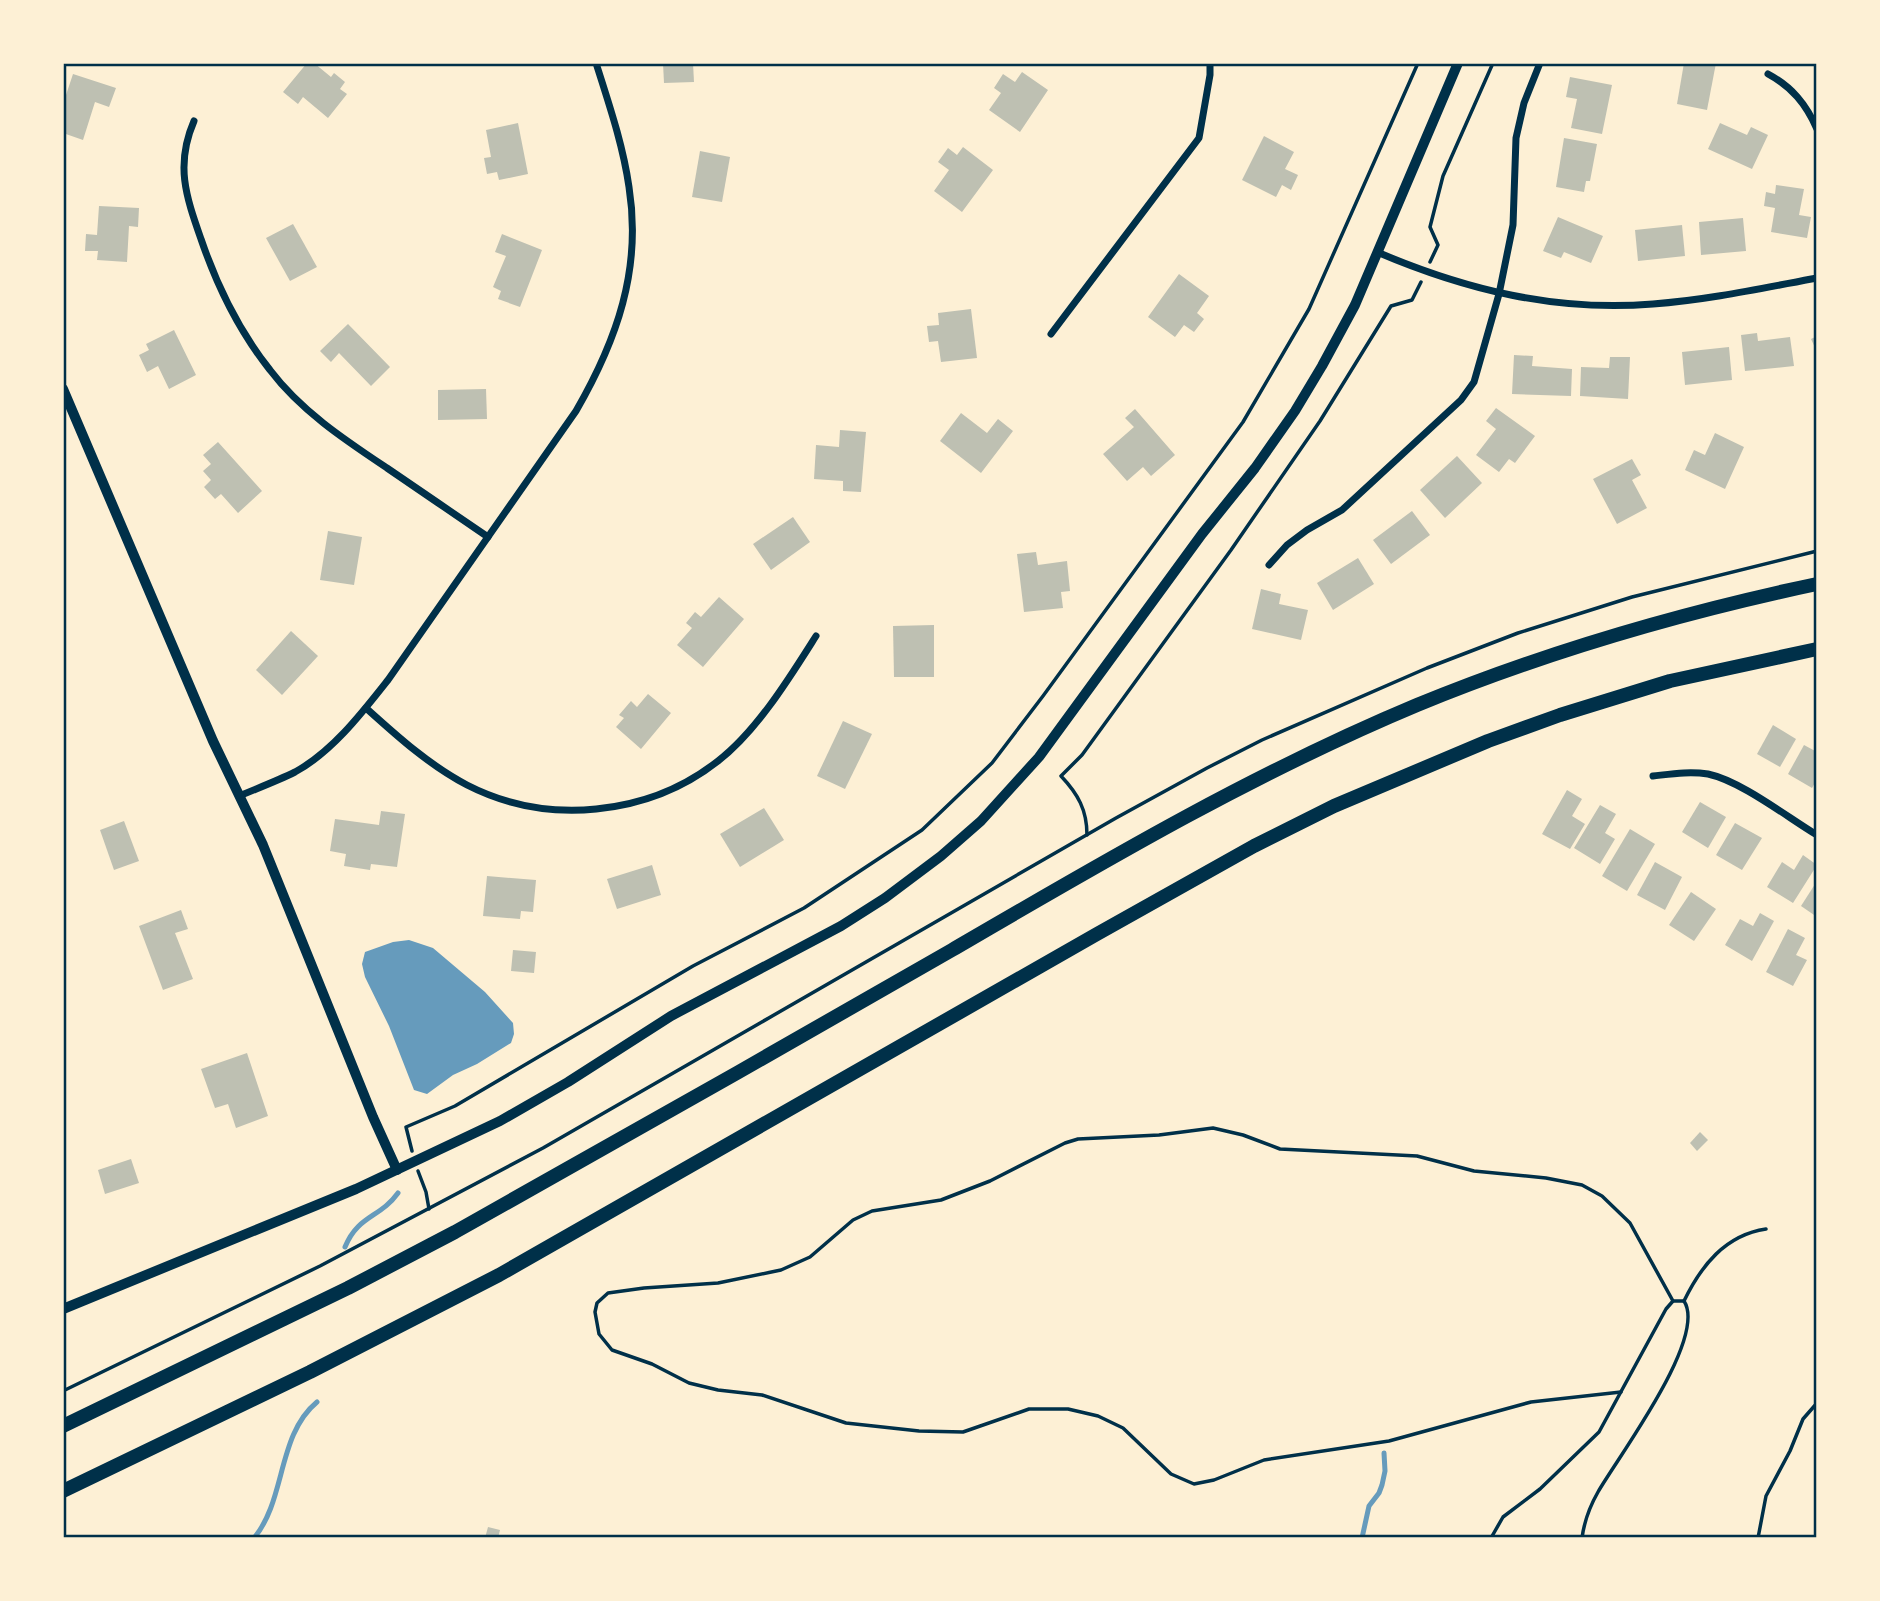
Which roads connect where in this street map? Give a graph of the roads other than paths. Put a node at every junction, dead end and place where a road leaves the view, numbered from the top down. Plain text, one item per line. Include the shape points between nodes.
1 (596, 63) edge
2 (1210, 63) edge
3 (1458, 63) edge
4 (1540, 63) edge
5 (1768, 74) dead end
6 (194, 121) dead end
7 (1817, 128) edge
8 (1377, 252) junction
9 (1817, 278) edge
10 (1499, 294) junction
11 (1051, 334) dead end
12 (63, 389) edge
13 (488, 537) junction
14 (1269, 565) dead end
15 (1817, 584) edge
16 (816, 636) dead end
17 (1817, 649) edge
18 (366, 708) junction
19 (1653, 776) dead end
20 (239, 796) junction
21 (1817, 835) edge
22 (397, 1170) junction
23 (63, 1309) edge
24 (63, 1426) edge
25 (63, 1491) edge

1 - 13 street via 630,188 632,247 624,305 603,362 576,411
2 - 11 street via 1199,138
3 - 8 street
4 - 10 street via 1516,138 1513,225
5 - 7 street via 1798,96
6 - 13 street via 186,139 183,176 209,263 249,342 270,371 319,420
8 - 10 street via 1425,273
8 - 22 street via 1355,305 1295,411 1039,757 981,821 941,856 841,926 671,1016 500,1121
9 - 10 street via 1652,304 1596,306
10 - 14 street via 1474,382 1461,400 1342,509 1287,545
12 - 20 street
13 - 18 street
15 - 24 highway via 1722,604 1602,639 1419,704 1326,745 1180,819 455,1232
16 - 18 street via 784,687 719,761 665,793 613,807 548,809 486,794 440,769
17 - 25 highway via 1670,681 1560,715 1335,806 1121,920 499,1275 310,1373
18 - 20 street via 296,772
19 - 21 street via 1689,772 1732,782
20 - 22 street
22 - 23 street

